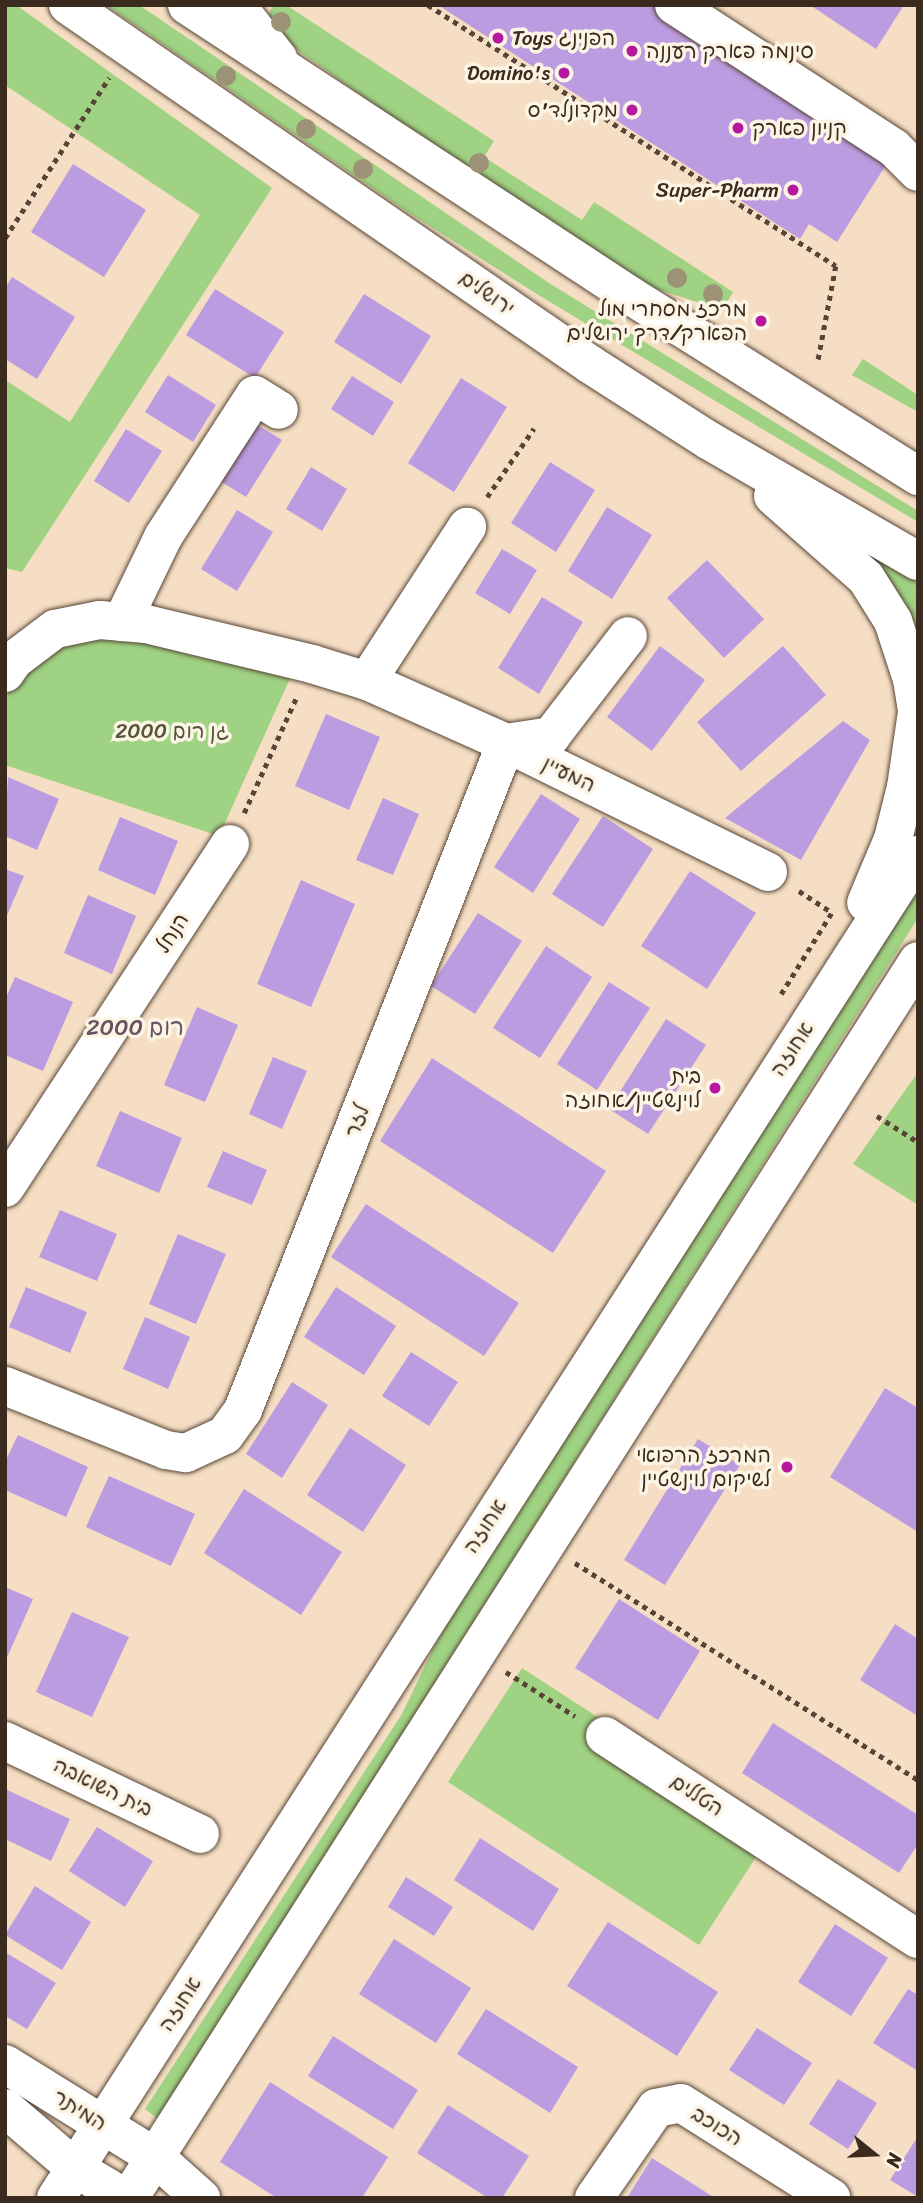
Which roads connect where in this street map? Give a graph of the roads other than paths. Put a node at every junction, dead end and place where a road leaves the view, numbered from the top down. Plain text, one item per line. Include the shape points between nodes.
1 (68, 5) edge
2 (187, 5) edge
3 (236, 5) edge
4 (674, 5) edge
5 (286, 68) junction
6 (918, 172) edge
7 (279, 410) dead end
8 (708, 440) junction
9 (918, 476) edge
10 (467, 527) road end
11 (918, 561) edge
12 (121, 622) junction
13 (628, 636) dead end
14 (5, 673) edge
15 (367, 681) junction
16 (506, 743) junction
17 (230, 844) road end
18 (918, 855) edge
19 (768, 872) dead end
20 (918, 961) edge
21 (918, 978) edge
22 (789, 1054) junction
23 (852, 1064) junction
24 (5, 1188) edge
25 (5, 1386) edge
26 (605, 1736) road end
27 (5, 1741) edge
28 (200, 1833) dead end
29 (918, 1939) edge
30 (5, 2064) edge
31 (5, 2108) edge
32 (103, 2124) junction
33 (156, 2157) junction
34 (66, 2183) edge
35 (127, 2198) edge
36 (201, 2198) edge
37 (594, 2198) edge
38 (831, 2198) edge

1 - 8 main road, ירושלים via 591,365
2 - 5 main road
3 - 5 main road
4 - 6 main road via 894,148
5 - 9 main road via 631,296
7 - 12 main road via 255,395 163,537
8 - 11 main road, ירושלים
8 - 22 main road via 866,578 893,621 906,654 917,712 915,745 893,839 862,913
10 - 15 main road
12 - 14 main road, המעיין via 100,620 55,629 13,660
12 - 15 main road, המעיין via 312,664
13 - 16 main road via 551,736
15 - 16 main road, המעיין
16 - 19 main road, המעיין
16 - 25 main road, לזר via 243,1410 225,1435 186,1452 166,1450
17 - 24 main road, הנחל
18 - 22 main road, אחוזה
20 - 23 main road
21 - 23 main road
22 - 32 main road, אחוזה
23 - 33 main road
26 - 29 main road, הטללים
27 - 28 main road, בית השואבה
30 - 32 main road, המיתר
31 - 34 main road, המיתר
32 - 33 main road, המיתר
32 - 34 main road, אחוזה
33 - 35 main road
33 - 36 main road, המיתר
34 - 35 main road, המיתר
37 - 38 main road, הכוכב via 656,2108 681,2104

